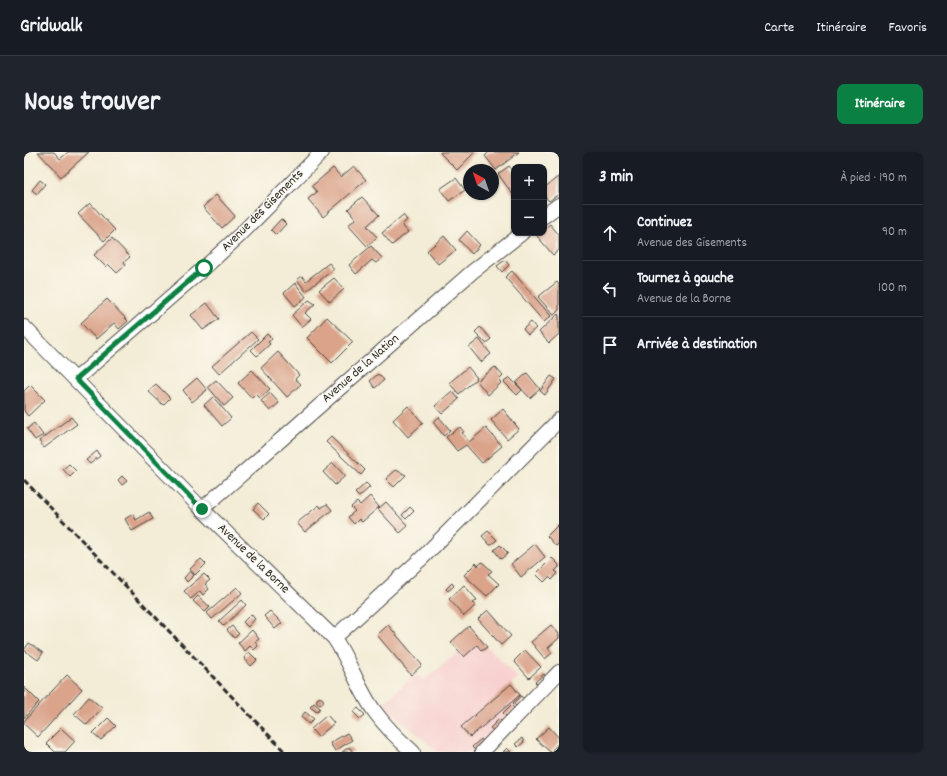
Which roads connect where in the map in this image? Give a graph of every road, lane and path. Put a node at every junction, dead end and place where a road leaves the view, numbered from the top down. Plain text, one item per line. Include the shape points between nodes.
1 (322, 152) edge
2 (559, 205) edge
3 (547, 214) edge
4 (518, 236) edge
5 (24, 327) edge
6 (76, 379) junction
7 (559, 420) edge
8 (202, 509) junction
9 (334, 638) junction
10 (559, 672) edge
11 (413, 752) edge
12 (482, 752) edge

1 - 6 street, Avenue des Gisements via 240,235
2 - 3 street
4 - 8 street, Avenue de la Nation via 466,277
5 - 6 street, Avenue de la Borne
6 - 8 street, Avenue de la Borne
7 - 9 street via 422,558
8 - 9 street, Avenue de la Borne
9 - 11 street, Avenue de la Borne via 374,711
10 - 12 street

